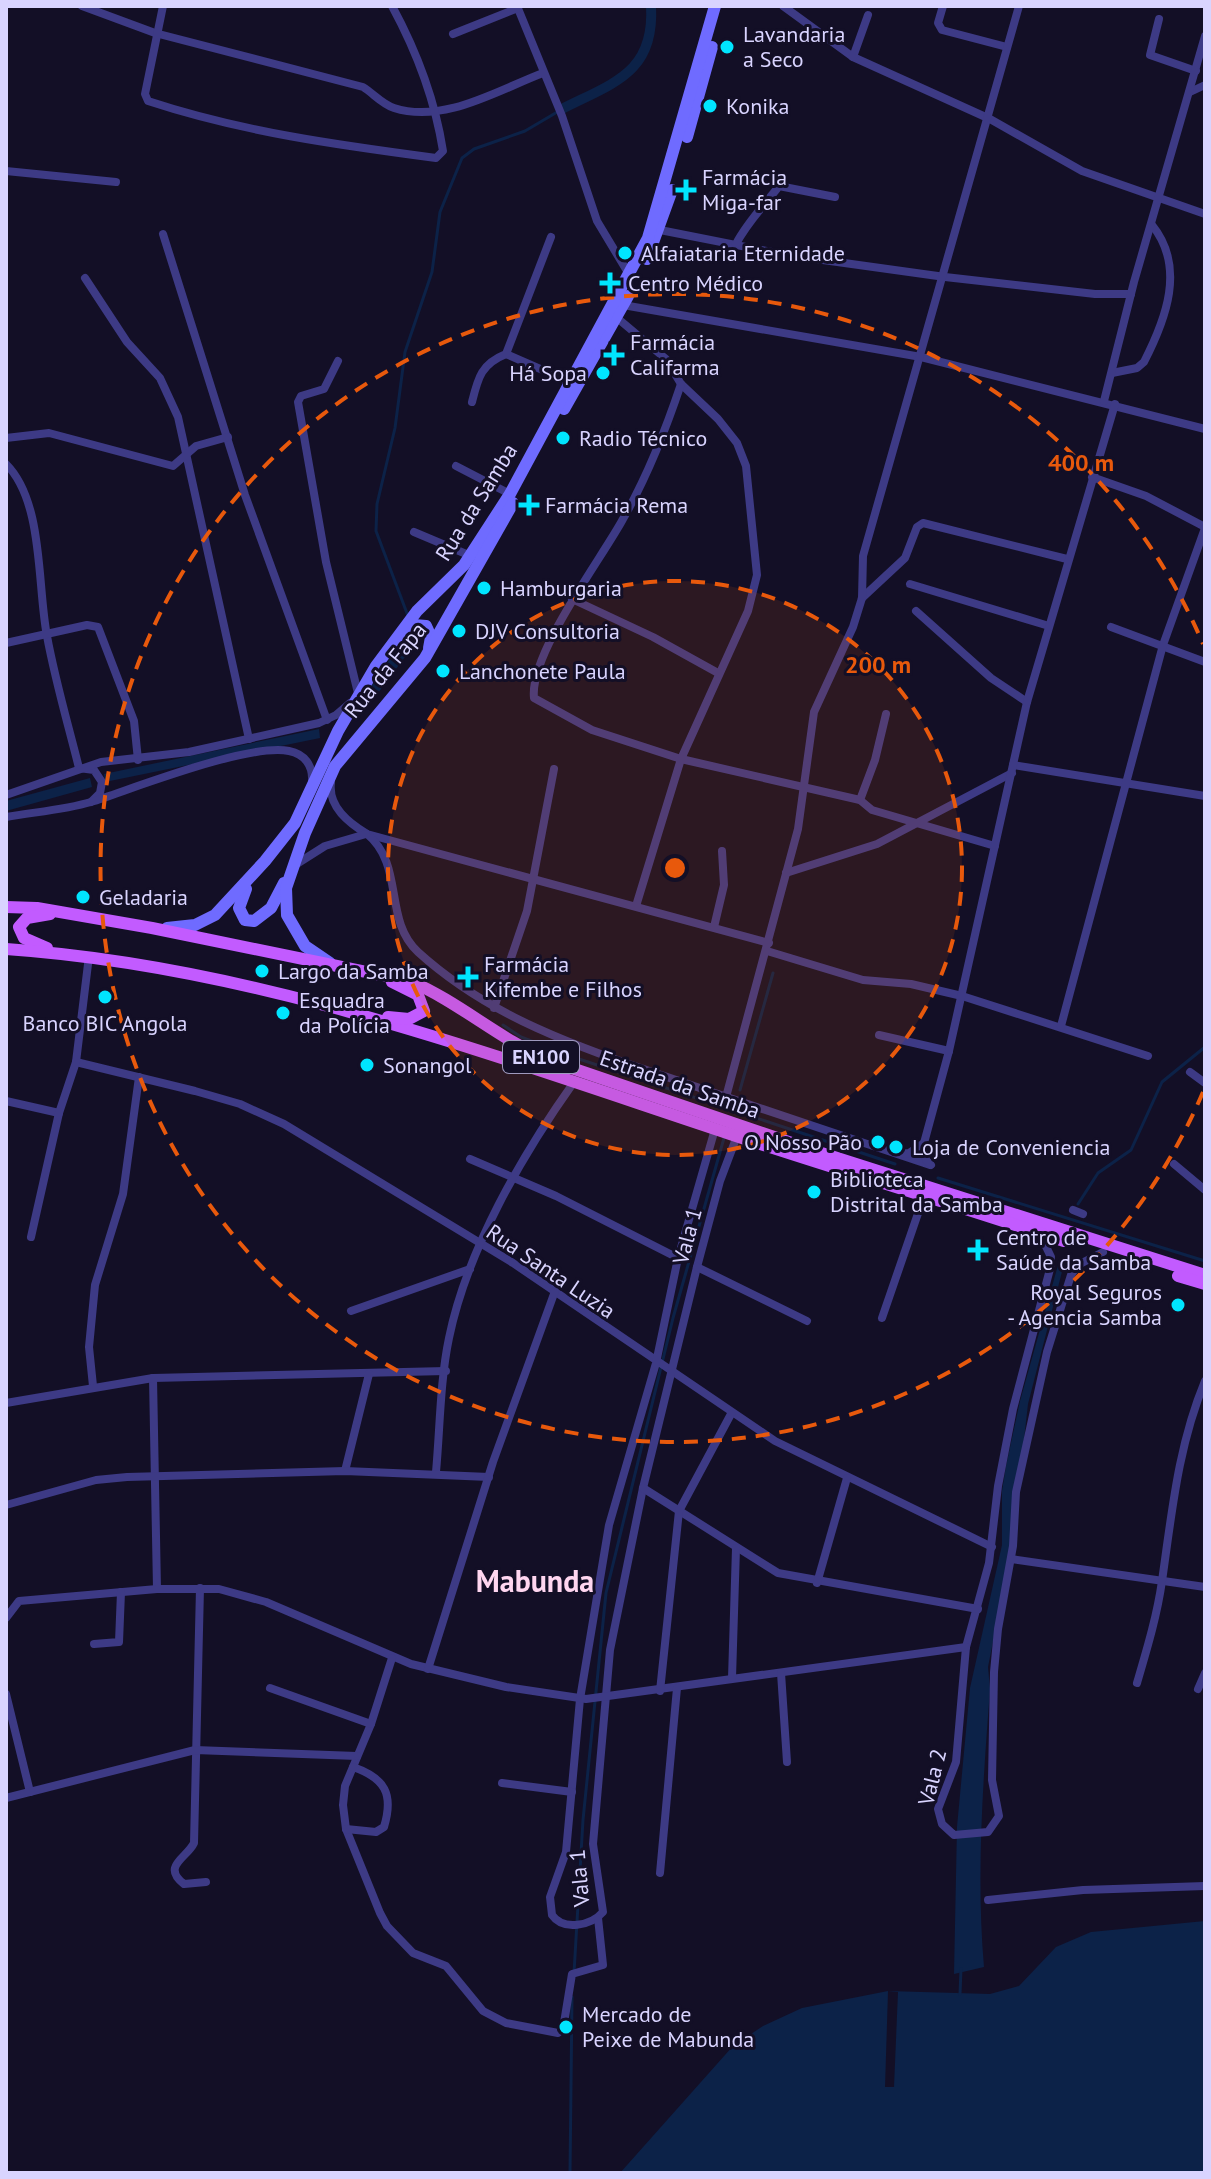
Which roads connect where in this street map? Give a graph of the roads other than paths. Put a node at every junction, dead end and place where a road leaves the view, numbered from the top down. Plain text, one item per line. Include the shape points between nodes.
1 (82, 6) edge
2 (163, 6) edge
3 (392, 6) edge
4 (715, 6) edge
5 (724, 6) edge
6 (783, 6) edge
7 (943, 6) edge
8 (1019, 6) edge
9 (518, 7) edge
10 (799, 10) edge
11 (868, 15) dead end
12 (1159, 19) dead end
13 (155, 33) junction
14 (453, 34) dead end
15 (1205, 36) edge
16 (1007, 47) junction
17 (853, 57) junction
18 (1196, 71) junction
19 (543, 73) junction
20 (1205, 85) edge
21 (1190, 92) junction
22 (437, 114) junction
23 (990, 119) junction
24 (6, 171) edge
25 (116, 182) dead end
26 (835, 197) dead end
27 (1159, 199) junction
28 (1205, 214) edge
29 (1152, 225) junction
30 (660, 230) junction
31 (163, 234) dead end
32 (551, 237) dead end
33 (736, 244) junction
34 (630, 276) junction
35 (945, 277) junction
36 (85, 278) dead end
37 (1131, 294) junction
38 (620, 311) junction
39 (506, 354) junction
40 (921, 357) junction
41 (338, 361) dead end
42 (1112, 373) junction
43 (570, 382) junction
44 (681, 384) junction
45 (1104, 401) junction
46 (472, 402) dead end
47 (1115, 404) junction
48 (1205, 429) edge
49 (228, 437) junction
50 (6, 438) edge
51 (186, 458) junction
52 (6, 464) edge
53 (456, 466) dead end
54 (1092, 477) junction
55 (510, 494) junction
56 (1205, 528) edge
57 (414, 532) dead end
58 (471, 556) junction
59 (1067, 559) junction
60 (910, 584) dead end
61 (862, 598) junction
62 (572, 599) junction
63 (916, 611) dead end
64 (1049, 626) junction
65 (1111, 627) dead end
66 (47, 634) junction
67 (6, 643) edge
68 (1163, 645) junction
69 (389, 650) junction
70 (1205, 662) edge
71 (417, 669) junction
72 (718, 673) junction
73 (362, 688) junction
74 (1027, 702) junction
75 (886, 714) dead end
76 (327, 720) junction
77 (249, 739) junction
78 (341, 758) junction
79 (681, 759) junction
80 (138, 760) junction
81 (79, 768) junction
82 (554, 769) dead end
83 (1012, 769) junction
84 (1128, 781) junction
85 (806, 788) junction
86 (6, 795) edge
87 (309, 795) junction
88 (1205, 796) edge
89 (860, 800) junction
90 (91, 802) junction
91 (6, 817) edge
92 (918, 824) junction
93 (367, 834) junction
94 (995, 846) junction
95 (722, 851) dead end
96 (265, 861) junction
97 (293, 866) junction
98 (786, 873) junction
99 (535, 878) junction
100 (636, 906) junction
101 (6, 907) edge
102 (68, 913) junction
103 (714, 927) junction
104 (152, 928) junction
105 (768, 947) junction
106 (6, 949) edge
107 (65, 953) junction
108 (89, 955) junction
109 (330, 963) junction
110 (372, 972) junction
111 (962, 996) junction
112 (494, 1008) junction
113 (361, 1015) junction
114 (1061, 1026) junction
115 (879, 1035) dead end
116 (949, 1051) junction
117 (1148, 1056) dead end
118 (76, 1062) junction
119 (1190, 1072) dead end
120 (139, 1077) junction
121 (574, 1082) junction
122 (1205, 1083) edge
123 (726, 1097) junction
124 (6, 1101) edge
125 (59, 1113) junction
126 (715, 1129) junction
127 (737, 1136) junction
128 (924, 1143) junction
129 (899, 1154) junction
130 (470, 1159) dead end
131 (1174, 1164) dead end
132 (515, 1177) junction
133 (1205, 1190) edge
134 (924, 1196) junction
135 (1073, 1210) dead end
136 (1083, 1214) dead end
137 (1040, 1234) junction
138 (31, 1237) dead end
139 (482, 1245) junction
140 (1103, 1252) junction
141 (678, 1258) junction
142 (697, 1267) junction
143 (470, 1269) junction
144 (1205, 1275) edge
145 (1205, 1284) edge
146 (555, 1291) junction
147 (351, 1311) dead end
148 (882, 1318) dead end
149 (807, 1321) dead end
150 (658, 1364) junction
151 (446, 1371) junction
152 (672, 1372) junction
153 (369, 1374) junction
154 (153, 1378) junction
155 (1205, 1381) edge
156 (93, 1386) junction
157 (6, 1403) edge
158 (731, 1414) junction
159 (345, 1471) junction
160 (436, 1472) junction
161 (157, 1476) junction
162 (489, 1477) junction
163 (847, 1478) junction
164 (643, 1488) junction
165 (6, 1505) edge
166 (679, 1511) junction
167 (992, 1547) junction
168 (736, 1548) junction
169 (1011, 1559) junction
170 (1162, 1581) junction
171 (817, 1583) junction
172 (1205, 1587) edge
173 (200, 1588) junction
174 (157, 1589) junction
175 (121, 1592) junction
176 (6, 1597) edge
177 (19, 1601) junction
178 (978, 1609) junction
179 (6, 1618) edge
180 (94, 1644) dead end
181 (966, 1647) junction
182 (392, 1658) junction
183 (428, 1669) junction
184 (781, 1673) junction
185 (1205, 1673) edge
186 (732, 1678) junction
187 (1137, 1683) dead end
188 (270, 1688) dead end
189 (677, 1688) junction
190 (1198, 1689) dead end
191 (660, 1691) junction
192 (6, 1694) edge
193 (583, 1699) junction
194 (603, 1700) junction
195 (371, 1724) junction
196 (195, 1750) junction
197 (357, 1756) junction
198 (787, 1762) dead end
199 (353, 1767) junction
200 (502, 1783) dead end
201 (30, 1792) junction
202 (572, 1792) junction
203 (6, 1798) edge
204 (346, 1829) junction
205 (660, 1873) dead end
206 (206, 1882) dead end
207 (1205, 1886) edge
208 (988, 1900) dead end
209 (598, 1918) junction

1 - 13 street
2 - 13 street
3 - 22 street via 414,48
4 - 34 main road, Rua da Samba via 665,188
5 - 30 main road
6 - 10 street
7 - 16 street via 938,23 942,30
8 - 16 street
9 - 14 street
9 - 19 street
10 - 17 street
11 - 17 street
12 - 18 street via 1150,55
13 - 22 street via 363,87 396,109
13 - 22 street via 148,101 237,127 436,158 443,151
15 - 18 street
16 - 23 street
17 - 23 street
18 - 21 street
19 - 22 street
19 - 34 street via 597,221
20 - 21 street
21 - 27 street
23 - 27 street via 1093,176
23 - 35 street
24 - 25 street
26 - 33 street via 777,187
27 - 28 street
27 - 29 street
29 - 37 street
29 - 42 street via 1171,267 1168,301 1144,362
30 - 33 street
30 - 38 main road, Rua da Fapa
31 - 49 street
32 - 39 street
33 - 35 street
34 - 43 main road, Rua da Samba
35 - 37 street
35 - 40 street
36 - 51 street via 127,342 160,378 171,398
37 - 42 street
38 - 40 street
38 - 44 street via 666,359
38 - 71 main road, Rua da Fapa via 453,615
39 - 43 street
39 - 46 street via 479,375
40 - 45 street
40 - 61 street via 863,556
41 - 73 street via 324,389 301,396 298,402 326,562
42 - 45 street
43 - 55 main road, Rua da Samba
44 - 62 street via 625,517
44 - 72 street via 718,419 737,443 746,466 754,596
45 - 47 street
47 - 48 street
47 - 54 street
49 - 51 street via 196,446
49 - 76 street
50 - 51 street via 49,433 168,466
51 - 77 street
52 - 66 street via 25,494
53 - 55 street
54 - 56 street via 1146,496
54 - 59 street
55 - 58 main road, Rua da Samba
56 - 68 street
57 - 58 street
58 - 69 main road, Rua da Samba via 417,611
59 - 61 street via 923,523 905,558
59 - 64 street
60 - 64 street
61 - 85 street via 841,659 814,712
62 - 72 street
62 - 79 street via 545,656 534,698 592,730
63 - 74 street via 991,678
64 - 74 street
65 - 68 street
66 - 67 street
66 - 80 street via 91,624 101,631 134,721
66 - 81 street
68 - 70 street
68 - 84 street
69 - 71 main road via 409,628 426,626 430,643
69 - 73 main road, Rua da Samba
71 - 78 main road, Rua da Fapa
72 - 79 street
73 - 76 street
73 - 87 main road, Rua da Samba
74 - 83 street
75 - 89 street
76 - 77 street
77 - 80 street
78 - 93 street, Estrada da Samba via 332,779 334,801 347,820
78 - 97 main road, Rua da Fapa
79 - 85 street
79 - 100 street
80 - 81 street
81 - 86 street
81 - 90 street via 101,777 102,787
82 - 99 street
83 - 84 street
83 - 92 street
83 - 94 street
84 - 88 street
84 - 114 street
85 - 89 street
85 - 98 street
87 - 90 street via 313,779 307,760 282,750 199,767
87 - 96 main road, Rua da Samba
89 - 92 street via 872,810
90 - 91 street
92 - 94 street
92 - 98 street via 839,858
93 - 97 street via 325,846
93 - 99 street
93 - 112 street, Estrada da Samba via 389,861 407,940 460,987
94 - 111 street
95 - 103 street via 724,885
96 - 97 main road via 239,903 245,920 264,916
96 - 104 main road, Rua da Samba via 226,906 206,920 180,928
97 - 109 main road, Rua da Fapa via 285,898 289,922 305,946
98 - 105 street
99 - 100 street
99 - 112 street
100 - 103 street
101 - 102 main road, Estrada da Samba / EN100
102 - 104 main road, Estrada da Samba / EN100
102 - 107 main road via 27,918 19,927 24,938
103 - 105 street
104 - 109 main road, Estrada da Samba / EN100
105 - 111 street via 863,980
105 - 123 street
106 - 107 main road, Estrada da Samba / EN100
107 - 108 main road, Estrada da Samba / EN100
108 - 113 main road, Estrada da Samba / EN100 via 217,979
108 - 118 street
109 - 110 main road, Estrada da Samba / EN100
110 - 113 main road via 418,995 424,1011 409,1019
110 - 144 main road, Estrada da Samba / EN100 via 428,989 548,1060
111 - 114 street
111 - 116 street
112 - 123 street, Estrada da Samba via 557,1039
113 - 121 main road, Estrada da Samba / EN100
114 - 117 street
115 - 116 street
116 - 128 street
118 - 120 street, Rua Santa Luzia
118 - 125 street
119 - 122 street
120 - 139 street, Rua Santa Luzia via 240,1104 284,1124
120 - 156 street via 123,1194 95,1285 89,1347
121 - 126 main road, Estrada da Samba / EN100
121 - 132 street
123 - 129 street, Estrada da Samba
124 - 125 street
125 - 138 street
126 - 127 main road, Estrada da Samba / EN100
126 - 141 street, Vala 1
127 - 134 main road, Estrada da Samba / EN100
127 - 142 street, Vala 1
128 - 129 street
128 - 129 street, Estrada da Samba via 931,1165
130 - 132 street
131 - 133 street
132 - 139 street
132 - 141 street
134 - 137 main road, Estrada da Samba / EN100
134 - 148 street
135 - 136 street
137 - 140 main road, Estrada da Samba / EN100
137 - 167 street, Vala 2 via 1051,1257 1050,1269 1013,1409
139 - 143 street
139 - 146 street, Rua Santa Luzia
140 - 145 main road, Estrada da Samba / EN100
140 - 169 street, Vala 2 via 1078,1265 1071,1275 1047,1352 1019,1467
141 - 150 street, Vala 1
142 - 149 street
142 - 152 street, Vala 1
143 - 147 street
143 - 151 street via 448,1341
146 - 150 street, Rua Santa Luzia
146 - 162 street
150 - 152 street, Rua Santa Luzia
150 - 193 street, Vala 1 via 609,1525
151 - 153 street
151 - 160 street
152 - 158 street, Rua Santa Luzia
152 - 164 street, Vala 1
153 - 154 street
153 - 159 street
154 - 156 street
154 - 161 street
155 - 170 street via 1177,1474
156 - 157 street
158 - 163 street, Rua Santa Luzia
158 - 166 street
159 - 160 street
159 - 161 street
160 - 162 street
161 - 165 street via 96,1480
161 - 174 street
162 - 183 street
163 - 167 street, Rua Santa Luzia
163 - 171 street
164 - 166 street
164 - 194 street, Vala 1
166 - 168 street
166 - 191 street
167 - 178 street, Vala 2
168 - 171 street via 778,1573
168 - 186 street
169 - 170 street
169 - 181 street, Vala 2 via 998,1629 991,1742 999,1816 988,1832 971,1836 947,1830 938,1809 956,1762
170 - 172 street
170 - 187 street
171 - 178 street via 900,1592
173 - 174 street
173 - 182 street via 266,1602
173 - 196 street
174 - 175 street
175 - 177 street
175 - 180 street via 119,1642
176 - 177 street
177 - 179 street
178 - 181 street, Vala 2
181 - 184 street
182 - 183 street
182 - 195 street
183 - 193 street
184 - 186 street
184 - 198 street
185 - 190 street
186 - 189 street
188 - 195 street
189 - 191 street
189 - 205 street
191 - 194 street
192 - 201 street
193 - 194 street
193 - 202 street, Vala 1
194 - 209 street, Vala 1 via 593,1844 603,1905
195 - 197 street
196 - 197 street
196 - 201 street
196 - 206 street via 194,1843 174,1869 184,1884
197 - 199 street
199 - 204 street via 343,1805
199 - 204 street via 382,1782 389,1810 384,1827 376,1832
200 - 202 street
201 - 203 street
202 - 209 street, Vala 1 via 566,1852 550,1897 552,1915 567,1925
204 - 209 street via 387,1926 413,1953 446,1966 483,2011 506,2023 560,2033 572,1974 603,1965
207 - 208 street

